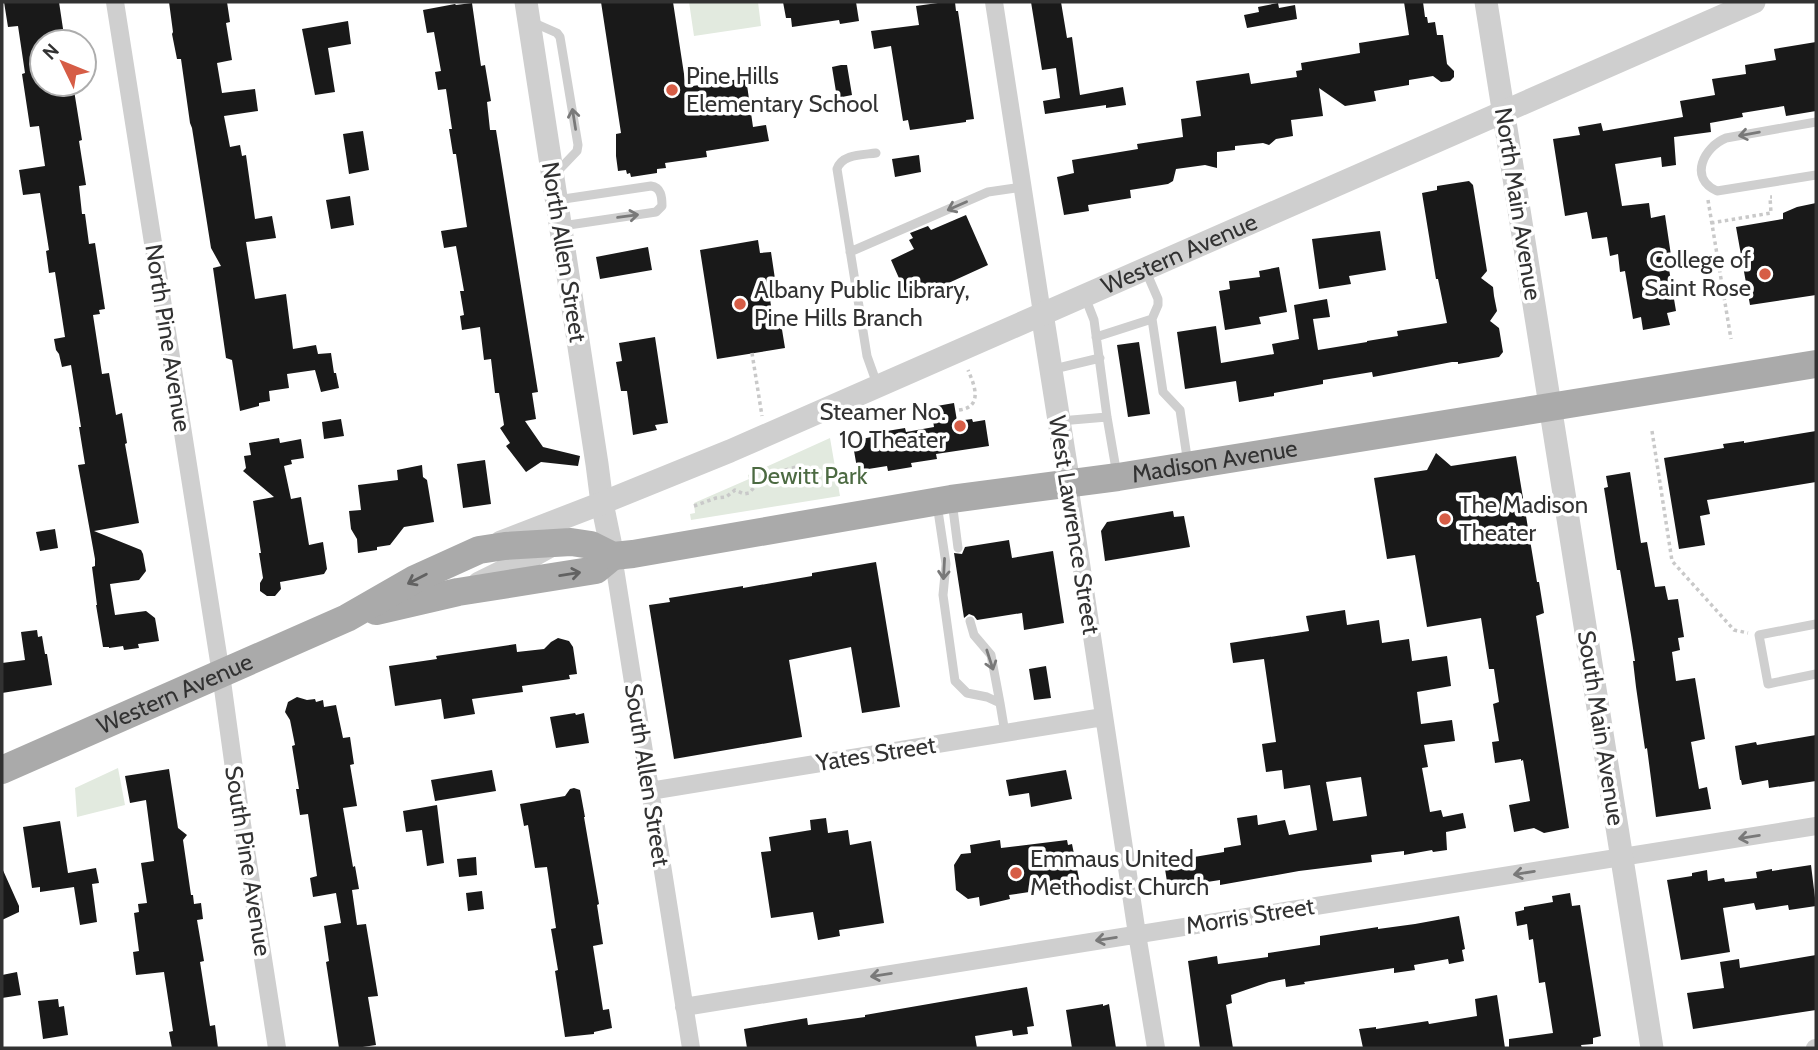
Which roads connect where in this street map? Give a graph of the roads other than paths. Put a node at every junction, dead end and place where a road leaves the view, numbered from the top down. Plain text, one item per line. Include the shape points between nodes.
1 (115, 2) edge
2 (993, 2) edge
3 (1486, 2) edge
4 (1754, 2) edge
5 (527, 11) edge
6 (1503, 111) junction
7 (1816, 122) edge
8 (876, 153) dead end
9 (1816, 176) edge
10 (1022, 187) junction
11 (554, 189) junction
12 (561, 226) junction
13 (850, 252) junction
14 (1145, 269) junction
15 (1084, 296) junction
16 (1042, 313) junction
17 (1152, 319) junction
18 (1096, 337) junction
19 (1100, 358) junction
20 (1816, 364) edge
21 (1051, 370) junction
22 (878, 386) junction
23 (1549, 407) junction
24 (1107, 417) junction
25 (1059, 422) junction
26 (1188, 466) junction
27 (1118, 477) junction
28 (1069, 484) junction
29 (944, 501) junction
30 (602, 503) junction
31 (559, 542) junction
32 (958, 548) dead end
33 (479, 550) junction
34 (613, 556) junction
35 (458, 592) junction
36 (347, 618) junction
37 (970, 621) dead end
38 (1816, 624) edge
39 (221, 674) junction
40 (1816, 674) edge
41 (1000, 703) junction
42 (1103, 717) junction
43 (1005, 733) junction
44 (2, 770) edge
45 (650, 791) junction
46 (1816, 826) edge
47 (1622, 858) junction
48 (1137, 934) junction
49 (684, 1007) junction
50 (277, 1048) edge
51 (691, 1048) edge
52 (1156, 1048) edge
53 (1652, 1048) edge

1 - 39 street, North Pine Avenue
2 - 10 street, West Lawrence Street
3 - 6 street, North Main Avenue
4 - 6 street, Western Avenue
5 - 11 street, North Allen Street
6 - 14 street, Western Avenue
6 - 23 street, North Main Avenue
7 -> 9 lane via 1726,138 1702,161 1705,181 1713,190
8 - 13 lane via 846,158 837,166
10 -> 13 lane via 988,192
10 - 16 street, West Lawrence Street
11 - 12 street, North Allen Street
12 -> 11 lane via 656,212 662,205 661,193 651,186
12 - 30 street, North Allen Street
13 - 22 lane via 867,356
14 - 15 street, Western Avenue
14 - 17 lane via 1158,299
15 - 16 street, Western Avenue
15 - 18 lane
16 - 21 street, West Lawrence Street
16 - 22 street, Western Avenue
17 - 18 lane
17 - 26 lane via 1163,392 1180,410
18 - 19 lane
19 - 21 lane
19 - 24 lane
20 - 23 main road, Madison Avenue
21 - 25 street, West Lawrence Street
22 - 30 street, Western Avenue
23 - 26 main road, Madison Avenue
23 - 47 street, South Main Avenue
24 - 25 lane
24 - 27 lane
25 - 28 street, West Lawrence Street
26 - 27 main road, Madison Avenue
27 - 28 main road, Madison Avenue
28 - 29 main road, Madison Avenue
28 - 42 street, West Lawrence Street
29 - 32 lane
29 - 34 main road, Madison Avenue
29 -> 41 lane via 943,594 955,681 967,693
30 - 31 street, Western Avenue
30 - 33 street, Western Avenue
30 - 34 street, South Allen Street
31 - 33 main road
31 - 34 main road via 592,545
31 - 35 street, Western Avenue
33 -> 36 main road, Western Avenue via 415,579
35 -> 34 main road, Madison Avenue via 596,570
34 - 45 street, South Allen Street
35 - 36 main road, Western Avenue
36 - 39 main road, Western Avenue
37 -> 41 lane via 974,635 991,656
38 - 40 lane via 1759,635 1768,684
39 - 44 main road, Western Avenue
39 - 50 street, South Pine Avenue
41 - 43 lane
42 - 43 street, Yates Street
42 - 48 street, West Lawrence Street
43 - 45 street, Yates Street
45 - 49 street, South Allen Street
46 -> 47 street, Morris Street
47 -> 48 street, Morris Street
47 - 53 street, South Main Avenue
48 -> 49 street, Morris Street
48 - 52 street, West Lawrence Street
49 - 51 street, South Allen Street

